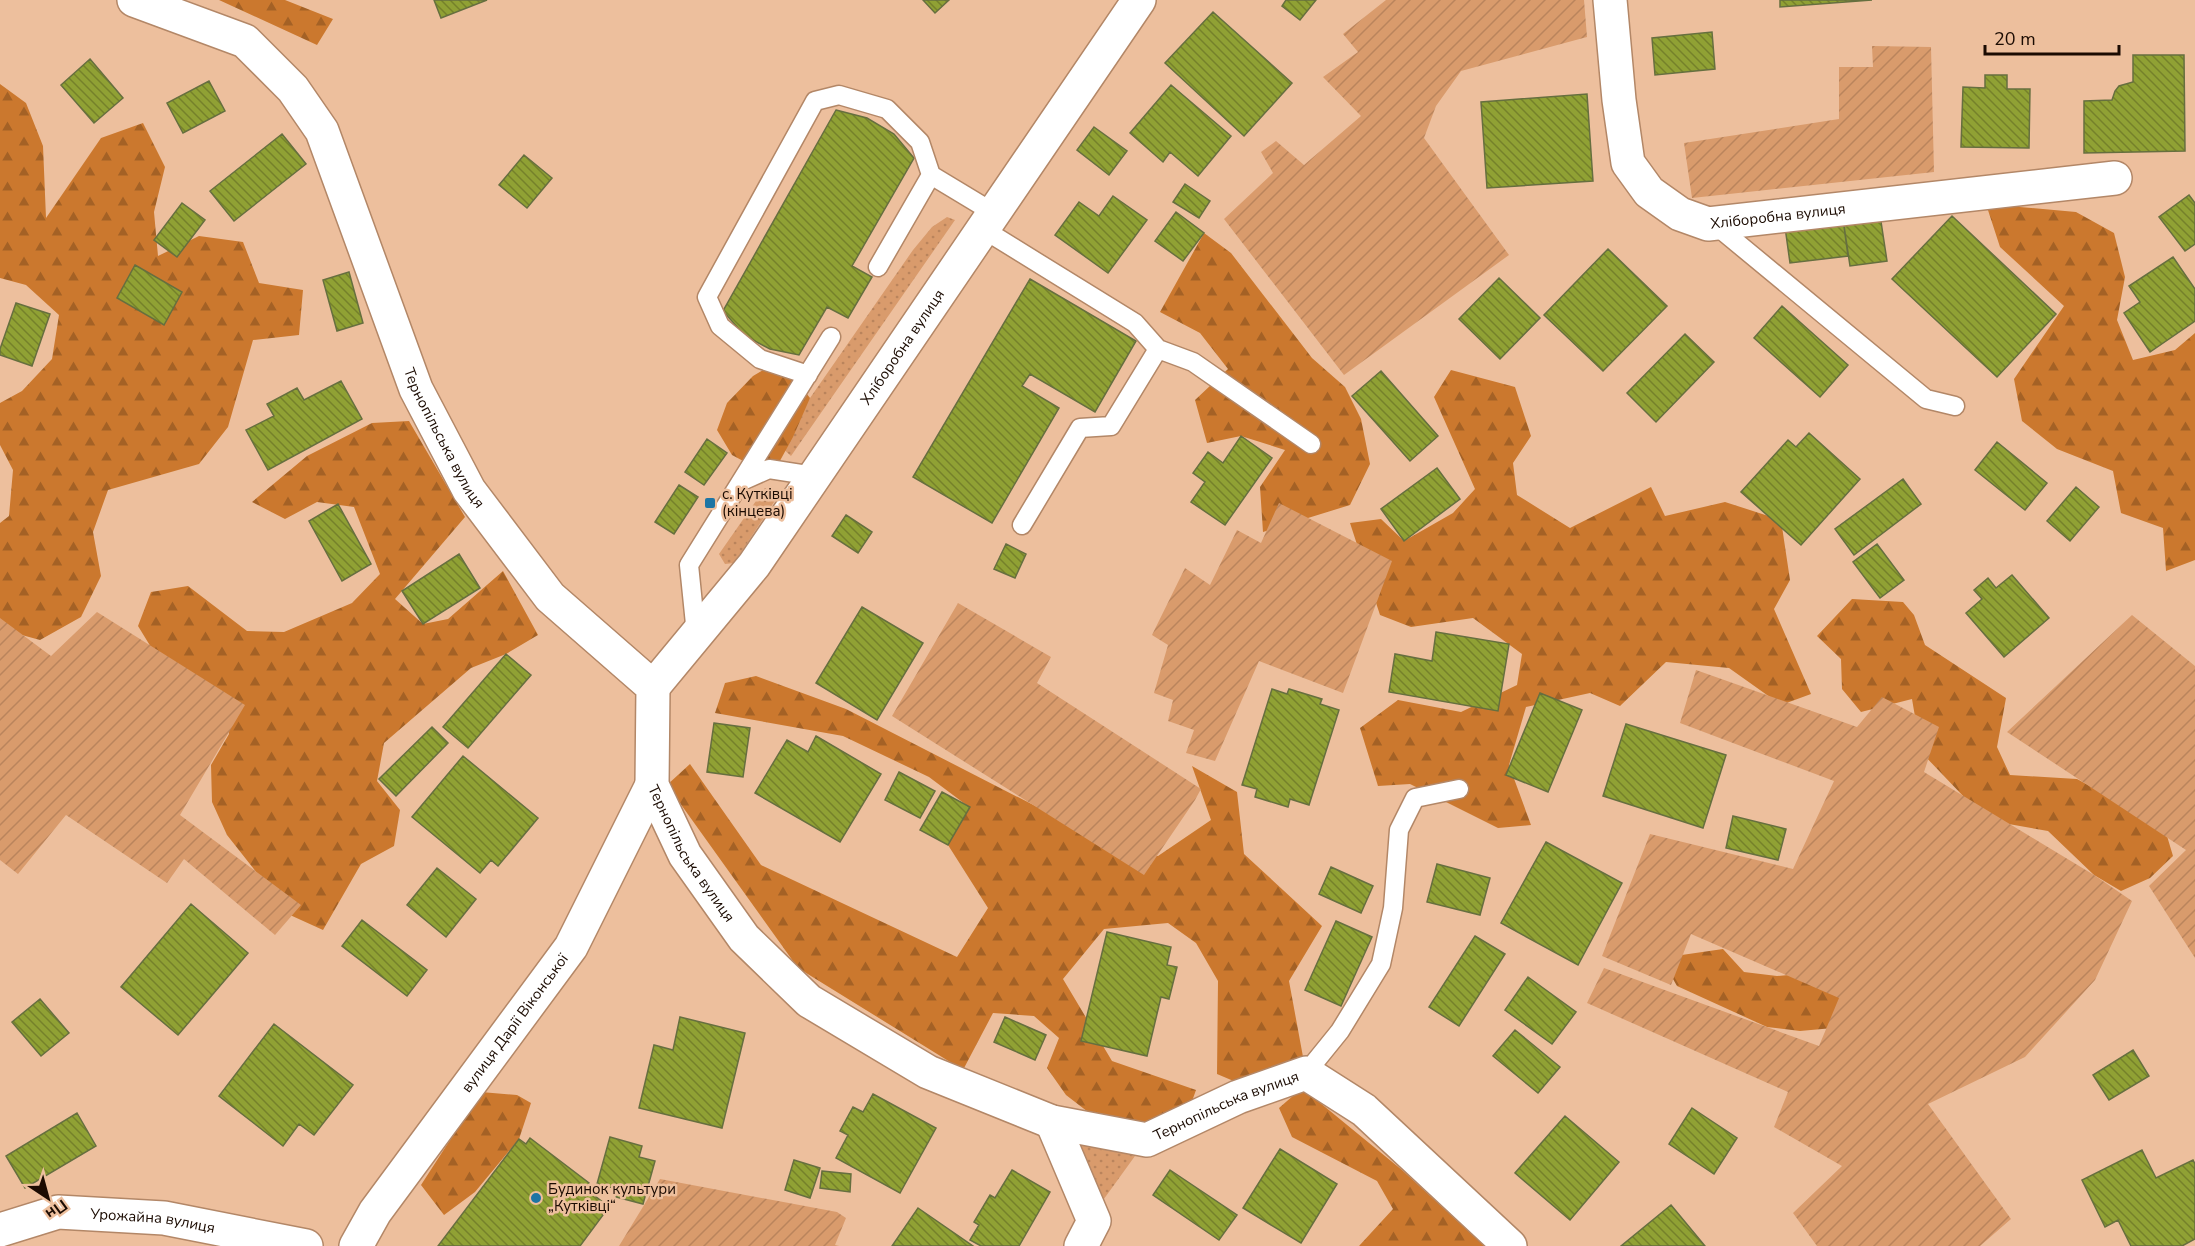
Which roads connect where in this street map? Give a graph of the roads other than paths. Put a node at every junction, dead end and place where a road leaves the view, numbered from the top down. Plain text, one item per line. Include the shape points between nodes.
1 (134, 0) edge
2 (1139, 0) edge
3 (1610, 0) edge
4 (931, 175) junction
5 (2115, 178) dead end
6 (988, 221) junction
7 (1713, 223) junction
8 (878, 267) dead end
9 (831, 337) dead end
10 (1158, 349) junction
11 (808, 375) junction
12 (1955, 405) dead end
13 (1311, 444) dead end
14 (814, 476) junction
15 (742, 481) junction
16 (1022, 525) dead end
17 (696, 634) junction
18 (652, 687) junction
19 (652, 785) junction
20 (1459, 789) dead end
21 (1306, 1073) junction
22 (1052, 1122) junction
23 (0, 1230) edge
24 (306, 1246) edge
25 (356, 1246) edge
26 (1081, 1246) edge
27 (1510, 1246) edge

1 - 18 street, Тернопільська вулиця via 245,40 293,89 322,131 416,388 469,490 550,597
2 - 6 street, Хліборобна вулиця
3 - 7 street, Хліборобна вулиця via 1628,163 1649,192 1680,214
4 - 6 lane
4 - 8 lane
4 - 11 lane via 920,142 887,109 839,95 815,101 707,297 720,326 760,359
5 - 7 street, Хліборобна вулиця
6 - 10 lane via 1135,323
6 - 14 street, Хліборобна вулиця
7 - 12 lane via 1926,399
9 - 11 lane
10 - 13 lane via 1193,362
10 - 16 lane via 1111,426 1080,428
11 - 15 lane
14 - 15 lane via 769,470
14 - 17 street, Хліборобна вулиця via 754,565
15 - 17 lane via 690,565
17 - 18 street, Хліборобна вулиця
18 - 19 street, Тернопільська вулиця
19 - 22 street, Тернопільська вулиця via 685,855 744,938 809,1001 928,1072
19 - 25 street, вулиця Дарії Віконської via 571,947 375,1212
20 - 21 lane via 1415,798 1399,830 1393,908 1381,964 1340,1031
21 - 22 street, Тернопільська вулиця via 1238,1097 1147,1140
21 - 27 street, Тернопільська вулиця via 1364,1110
22 - 26 street via 1094,1221
23 - 24 street, Урожайна вулиця via 58,1212 164,1218

